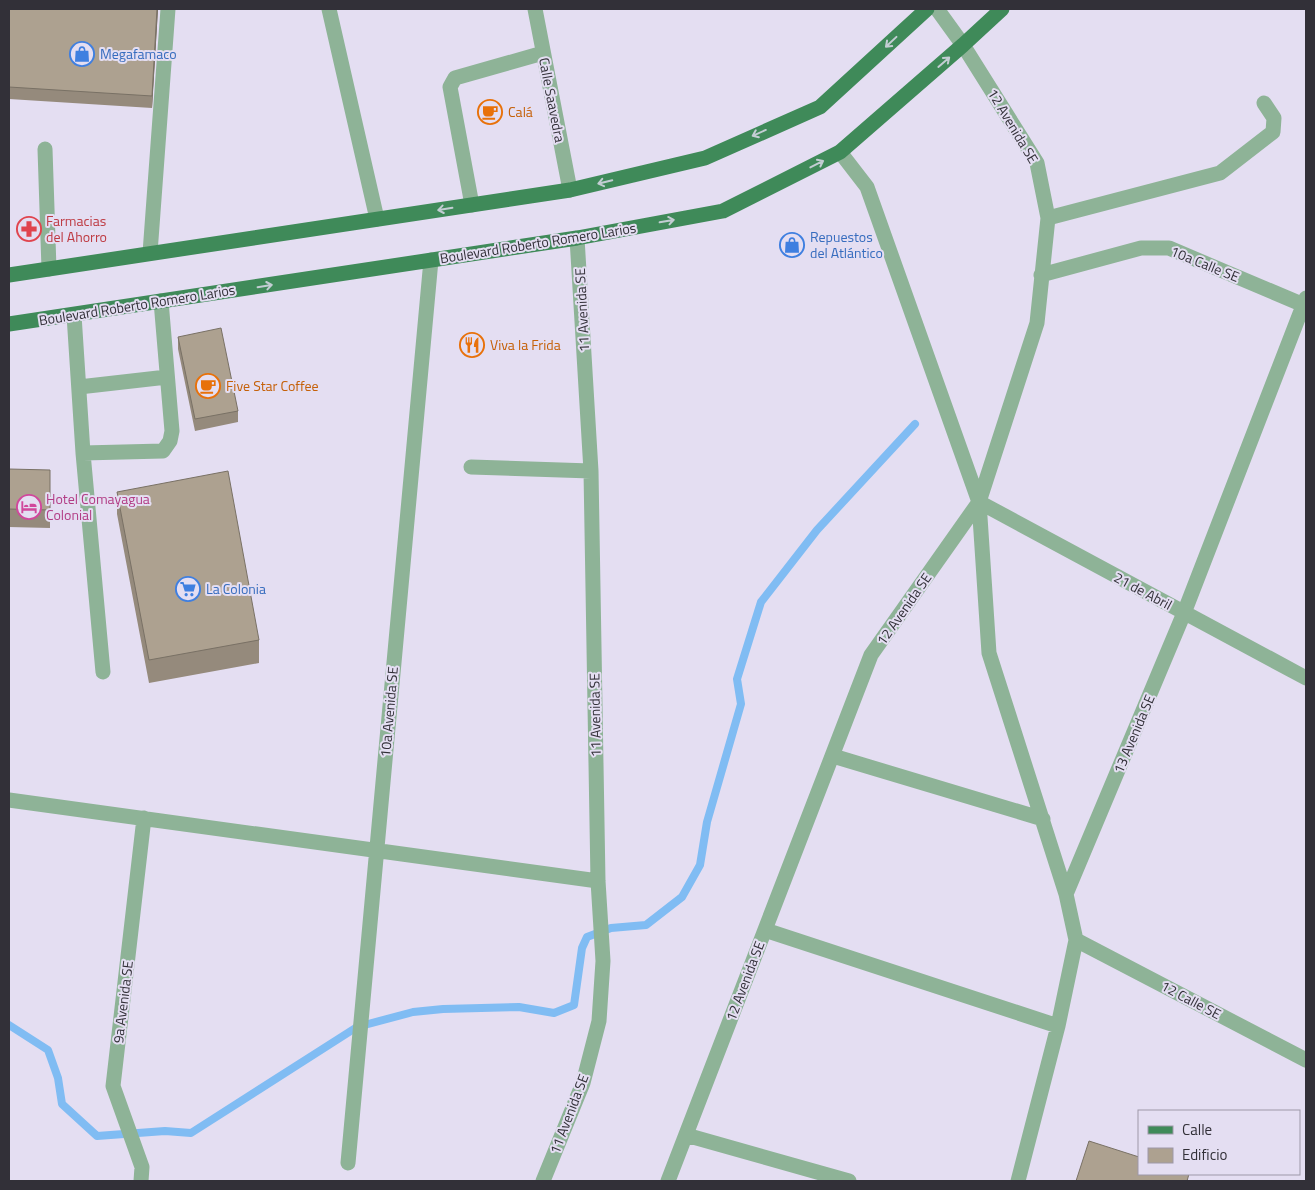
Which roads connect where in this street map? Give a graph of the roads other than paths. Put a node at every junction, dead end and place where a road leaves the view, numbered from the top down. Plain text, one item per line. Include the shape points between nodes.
1 (168, 9) edge
2 (329, 9) edge
3 (535, 9) edge
4 (927, 9) edge
5 (937, 9) edge
6 (1002, 9) edge
7 (963, 46) junction
8 (543, 53) junction
9 (1264, 103) dead end
10 (45, 149) dead end
11 (840, 152) junction
12 (570, 190) junction
13 (472, 205) junction
14 (1048, 218) junction
15 (377, 219) junction
16 (578, 238) junction
17 (150, 253) junction
18 (431, 260) junction
19 (49, 268) junction
20 (9, 275) edge
21 (1041, 275) junction
22 (161, 301) junction
23 (1305, 303) edge
24 (74, 314) junction
25 (9, 324) edge
26 (167, 377) junction
27 (79, 388) junction
28 (83, 453) junction
29 (471, 467) dead end
30 (591, 471) junction
31 (979, 502) junction
32 (1184, 613) junction
33 (104, 672) dead end
34 (1306, 678) edge
35 (832, 756) junction
36 (9, 800) edge
37 (144, 818) junction
38 (1043, 819) junction
39 (376, 850) junction
40 (598, 881) junction
41 (1066, 894) junction
42 (765, 930) junction
43 (1076, 940) junction
44 (1058, 1026) junction
45 (1306, 1060) edge
46 (686, 1135) junction
47 (348, 1163) dead end
48 (141, 1181) edge
49 (543, 1181) edge
50 (668, 1181) edge
51 (848, 1181) edge
52 (1018, 1181) edge

1 - 17 street
2 - 15 street
3 - 8 street, Calle Saavedra
4 -> 12 main road via 820,107 705,158
5 - 7 street, 12 Avenida SE
6 - 7 main road, Boulevard Roberto Romero Larios
11 -> 7 main road, Boulevard Roberto Romero Larios
7 - 14 street, 12 Avenida SE via 1037,163
8 - 12 street, Calle Saavedra
8 - 13 street via 454,78 450,87
9 - 14 street via 1274,118 1273,132 1220,173
10 - 19 street
16 -> 11 main road, Boulevard Roberto Romero Larios via 723,211
11 - 31 street via 867,188
12 - 13 main road
13 -> 15 main road
14 - 21 street, 12 Avenida SE
15 - 17 main road
16 - 18 main road, Boulevard Roberto Romero Larios
16 - 30 street, 11 Avenida SE
17 - 19 main road
22 -> 18 main road, Boulevard Roberto Romero Larios
18 - 39 street, 10a Avenida SE
19 - 20 main road
21 - 23 street, 10a Calle SE via 1141,248 1169,248
21 - 31 street, 12 Avenida SE via 1038,323
22 - 24 main road, Boulevard Roberto Romero Larios
22 - 26 street
23 - 32 street, 13 Avenida SE
24 - 25 main road, Boulevard Roberto Romero Larios
24 - 27 street
26 - 27 street
26 - 28 street via 172,431 163,451
27 - 28 street
28 - 33 street
29 - 30 street
30 - 40 street, 11 Avenida SE
31 - 32 street, 21 de Abril
31 - 35 street, 12 Avenida SE via 871,655
31 - 38 street via 989,653
32 - 34 street, 21 de Abril
32 - 41 street, 13 Avenida SE
35 - 38 street
35 - 42 street, 12 Avenida SE
36 - 37 street
37 - 39 street
37 - 48 street, 9a Avenida SE via 114,1086 142,1167
38 - 41 street
39 - 40 street
39 - 47 street, 10a Avenida SE
40 - 49 street, 11 Avenida SE via 603,961 599,1022 583,1083
41 - 43 street
42 - 44 street
42 - 46 street, 12 Avenida SE
43 - 44 street
43 - 45 street, 12 Calle SE
44 - 52 street
46 - 50 street, 12 Avenida SE
46 - 51 street

